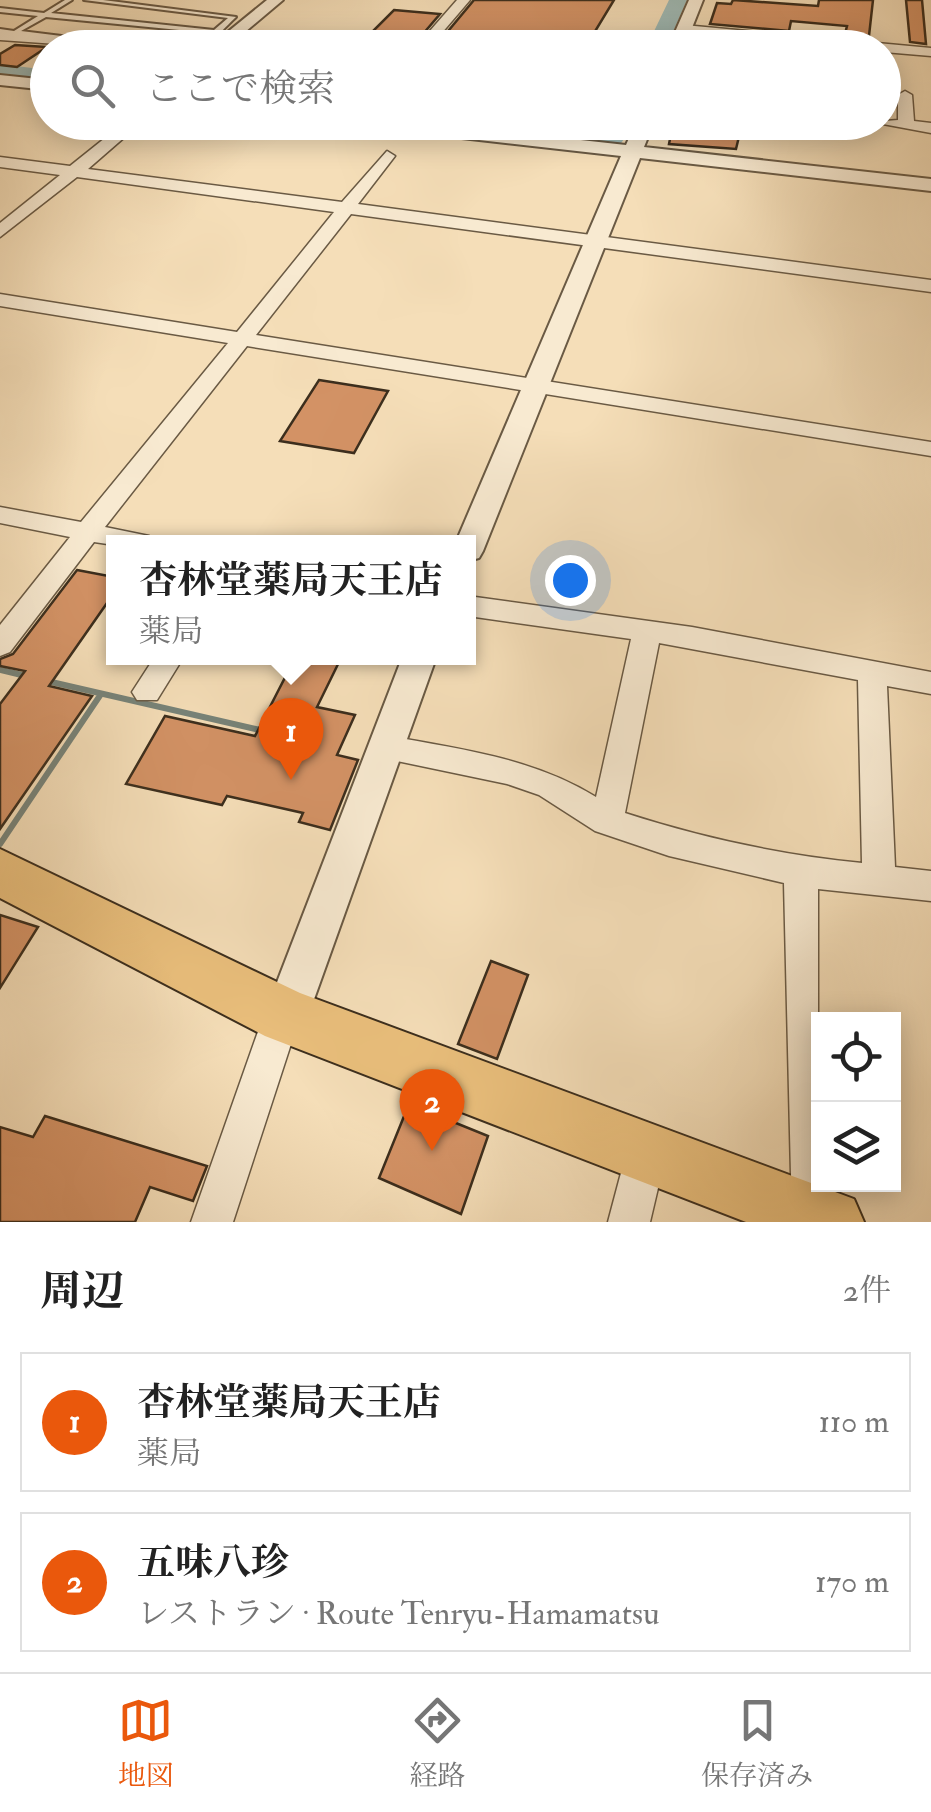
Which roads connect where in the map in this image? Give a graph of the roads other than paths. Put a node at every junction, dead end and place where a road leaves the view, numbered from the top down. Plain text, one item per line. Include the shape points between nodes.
1 (29, 0) edge
2 (87, 0) edge
3 (276, 0) edge
4 (453, 0) edge
5 (464, 0) edge
6 (696, 0) edge
7 (65, 2) edge
8 (103, 4) edge
9 (128, 4) junction
10 (20, 5) junction
11 (162, 7) junction
12 (176, 8) junction
13 (191, 10) junction
14 (3, 12) edge
15 (44, 14) junction
16 (83, 16) junction
17 (101, 21) junction
18 (190, 21) dead end
19 (138, 24) junction
20 (68, 25) junction
21 (172, 28) junction
22 (684, 29) joint
23 (60, 30) edge
24 (68, 30) edge
25 (86, 30) edge
26 (129, 30) edge
27 (196, 30) edge
28 (214, 30) edge
29 (218, 30) edge
30 (221, 30) edge
31 (223, 30) edge
32 (437, 30) edge
33 (694, 30) edge
34 (9, 32) edge
35 (901, 50) edge
36 (931, 52) edge
37 (0, 80) edge
38 (30, 84) edge
39 (906, 96) dead end
40 (901, 124) edge
41 (906, 125) junction
42 (931, 128) edge
43 (114, 140) edge
44 (532, 140) edge
45 (638, 140) edge
46 (634, 151) junction
47 (387, 156) dead end
48 (0, 162) edge
49 (74, 172) junction
50 (931, 185) edge
51 (347, 208) junction
52 (0, 232) edge
53 (596, 242) junction
54 (931, 286) edge
55 (0, 300) edge
56 (245, 340) junction
57 (537, 387) junction
58 (931, 450) edge
59 (0, 514) edge
60 (85, 532) junction
61 (475, 535) edge
62 (106, 536) edge
63 (476, 607) edge
64 (647, 631) junction
65 (0, 646) edge
66 (164, 665) edge
67 (417, 665) edge
68 (872, 670) junction
69 (931, 683) edge
70 (147, 692) dead end
71 (384, 747) junction
72 (607, 822) junction
73 (0, 872) edge
74 (801, 872) junction
75 (880, 880) junction
76 (931, 886) edge
77 (286, 1016) junction
78 (644, 1154) junction
79 (822, 1219) edge
80 (212, 1222) edge
81 (628, 1222) edge

1 - 10 lane
2 - 8 lane
3 - 31 street
4 - 5 street
5 - 32 street
6 - 22 street
7 - 10 lane
7 - 15 lane
7 - 16 lane via 78,6 69,12
8 - 9 lane
8 - 16 lane
8 - 17 lane via 109,9 95,15
9 - 11 lane
9 - 17 lane
10 - 14 lane
11 - 12 lane
11 - 19 lane
12 - 13 lane
12 - 21 lane via 162,18 182,20
13 - 29 lane via 186,16 214,17
13 - 30 lane via 228,14 232,20
14 - 15 lane
15 - 16 lane
15 - 34 lane
16 - 17 lane
16 - 20 lane
17 - 19 lane
17 - 24 lane
17 - 25 lane
18 - 28 lane
19 - 21 lane
19 - 26 lane
20 - 23 lane
20 - 34 lane
21 - 27 lane
22 - 33 street
35 - 36 street
37 - 38 street
39 - 41 street
40 - 41 street
41 - 42 street
43 - 49 street
44 - 46 street
45 - 46 street
46 - 50 street
46 - 53 street
47 - 51 street
48 - 49 street
49 - 51 street
49 - 52 street
51 - 53 street
51 - 56 street
53 - 54 street
53 - 57 street
55 - 56 street
56 - 57 street
56 - 60 street
57 - 58 street
57 - 61 street
59 - 60 street
60 - 62 street
60 - 65 street
63 - 64 street
64 - 68 street
64 - 72 street
66 - 70 street
67 - 71 street
68 - 69 street
68 - 75 street
71 - 72 street via 506,771 550,786
71 - 77 street
72 - 74 street
73 - 77 main road
74 - 75 street
74 - 79 street via 803,1026
75 - 76 street
77 - 78 main road
77 - 80 street via 272,1039
78 - 79 main road
78 - 81 street

